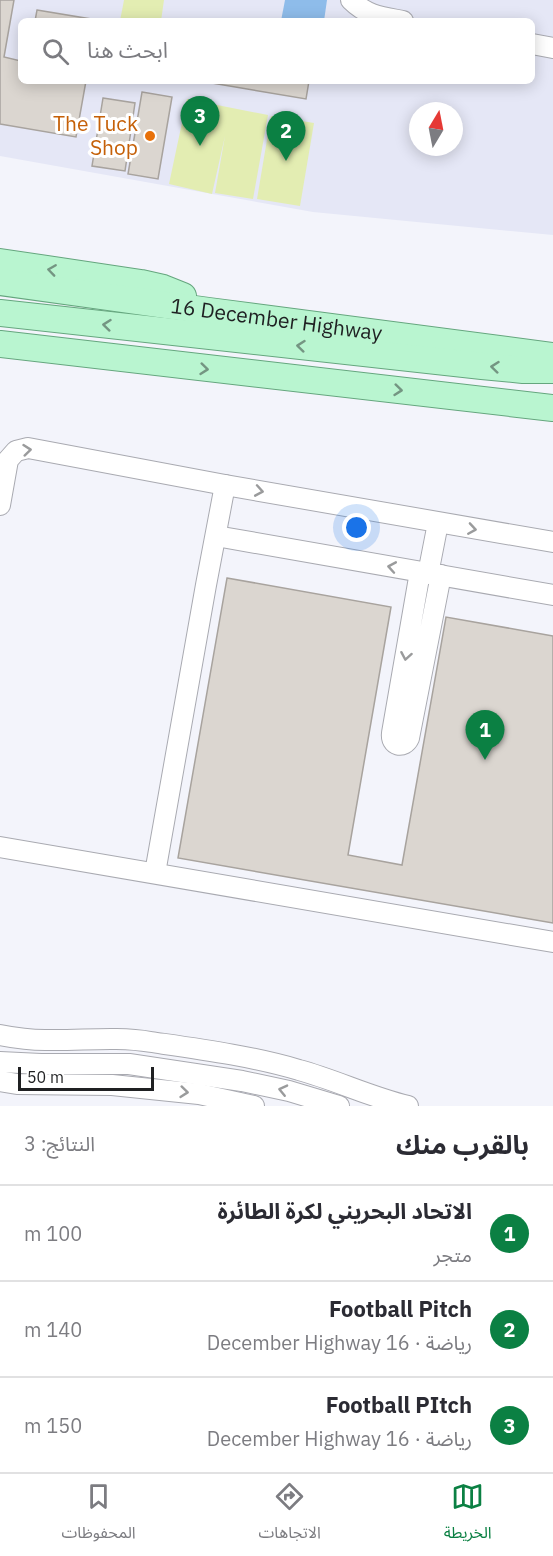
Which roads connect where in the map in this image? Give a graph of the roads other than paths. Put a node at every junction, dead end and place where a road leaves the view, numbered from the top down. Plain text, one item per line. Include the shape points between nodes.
1 (351, 0) edge
2 (388, 18) edge
3 (535, 45) edge
4 (553, 48) edge
5 (0, 262) edge
6 (0, 282) edge
7 (209, 311) junction
8 (0, 313) edge
9 (0, 344) edge
10 (553, 356) edge
11 (0, 362) edge
12 (162, 364) junction
13 (553, 370) edge
14 (553, 408) edge
15 (225, 486) junction
16 (1, 500) edge
17 (438, 523) junction
18 (216, 536) junction
19 (553, 542) edge
20 (430, 574) junction
21 (553, 595) edge
22 (0, 847) edge
23 (155, 873) junction
24 (553, 942) edge
25 (0, 1035) edge
26 (134, 1040) junction
27 (0, 1062) edge
28 (129, 1064) junction
29 (0, 1081) edge
30 (127, 1086) junction
31 (254, 1106) edge
32 (339, 1106) edge
33 (408, 1106) edge

1 - 2 street via 368,14
3 - 4 street
7 -> 5 main road via 164,288
6 - 7 main road, 16 December Highway
7 - 10 main road, 16 December Highway
13 -> 8 main road via 482,366
9 - 12 main road
11 - 12 main road
12 -> 14 main road
16 -> 15 street via 8,460 16,451 28,448
15 -> 17 street
15 - 18 street
17 -> 19 street
17 - 20 street
20 -> 18 street
18 - 23 street
20 -> 20 street via 391,738 398,746 410,738
20 - 21 street
22 - 23 street
23 - 24 street
25 - 26 street via 42,1040
26 - 28 street
26 - 33 street via 273,1063
27 - 28 street
28 - 30 street
32 -> 28 street via 242,1081
29 - 30 street
30 -> 31 street via 200,1094

